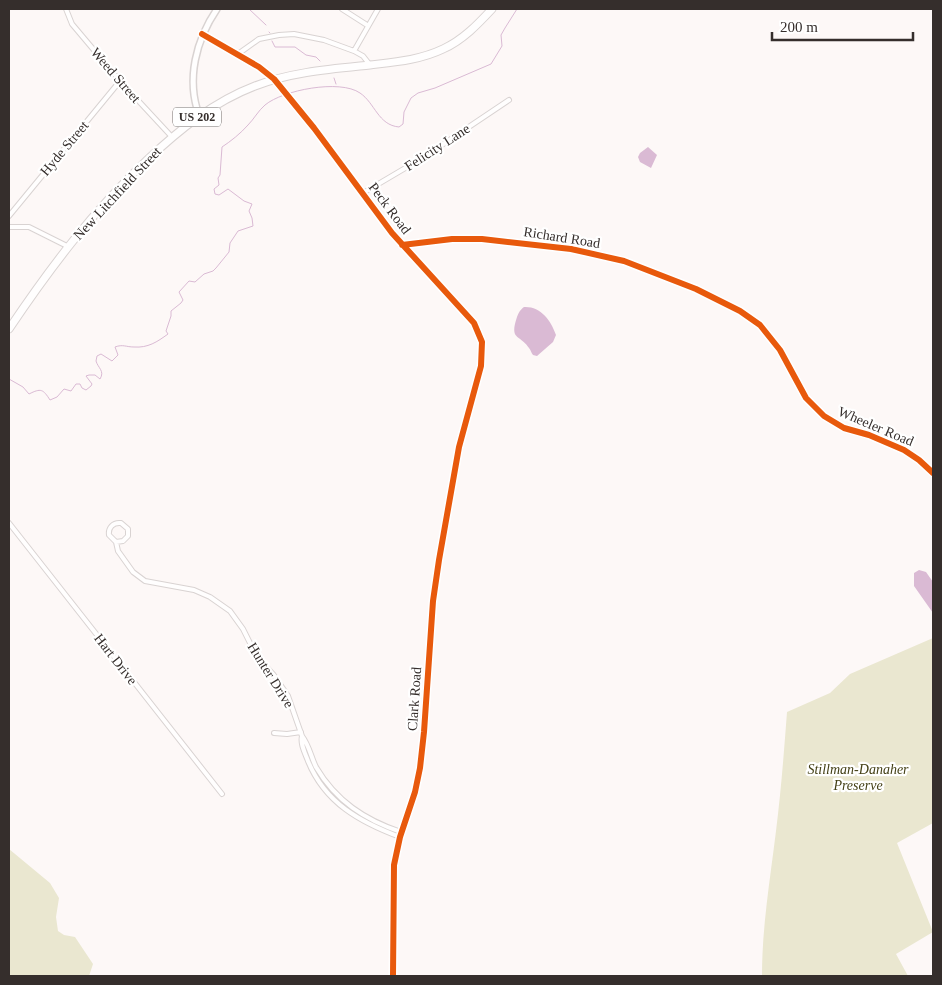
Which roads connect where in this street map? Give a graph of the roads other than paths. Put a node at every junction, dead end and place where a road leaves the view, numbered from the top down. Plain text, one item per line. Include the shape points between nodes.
1 (66, 9) edge
2 (217, 9) edge
3 (342, 9) edge
4 (378, 9) edge
5 (492, 9) edge
6 (367, 25) junction
7 (202, 34) junction
8 (354, 51) junction
9 (238, 54) junction
10 (370, 65) junction
11 (274, 80) junction
12 (120, 81) junction
13 (509, 100) dead end
14 (199, 115) junction
15 (172, 137) junction
16 (363, 193) junction
17 (9, 216) edge
18 (9, 227) edge
19 (402, 245) junction
20 (67, 246) junction
21 (9, 329) edge
22 (780, 350) joint
23 (465, 423) joint
24 (933, 473) edge
25 (9, 524) edge
26 (116, 542) junction
27 (274, 734) dead end
28 (301, 734) junction
29 (222, 794) dead end
30 (353, 812) junction
31 (402, 832) junction
32 (400, 837) junction
33 (393, 976) edge

1 - 12 street, Weed Street via 72,24
2 - 7 street
3 - 6 street
4 - 6 street
5 - 10 highway, New Litchfield Street / US 202 via 476,26 444,49 423,57
6 - 8 street
7 - 9 street, Peck Road
7 - 14 street via 193,72 195,105
8 - 9 street via 294,34 259,40
8 - 10 street
9 - 11 street, Peck Road
10 - 11 highway, New Litchfield Street / US 202
11 - 14 highway, New Litchfield Street / US 202 via 231,96
11 - 16 street, Peck Road
12 - 15 street, Weed Street
12 - 17 street, Hyde Street
13 - 16 street, Felicity Lane
14 - 15 highway, New Litchfield Street / US 202
15 - 20 highway, New Litchfield Street / US 202 via 124,182
16 - 19 street, Peck Road
18 - 20 street via 29,227
19 - 22 street, Richard Road via 452,239 482,240 571,249 624,261 696,289 740,311 760,325
19 - 23 street, Peck Road via 474,323 482,342 481,366
20 - 21 highway, New Litchfield Street / US 202
22 - 24 street, Wheeler Road via 803,394 818,411 844,428 904,450
23 - 31 street, Clark Road via 436,579 421,762
25 - 29 street, Hart Drive
26 - 26 street, Hunter Drive via 110,538 109,531 112,525 120,523 128,529 128,536
26 - 28 street, Hunter Drive via 118,551 133,572 145,581 194,590 210,596 230,611 243,628 257,657 288,696
27 - 28 street
28 - 30 street, Hunter Drive via 323,779
30 - 31 street, Hunter Drive
30 - 32 street, Hunter Drive via 370,825
31 - 32 street, Clark Road
32 - 33 street, Clark Road via 393,876

